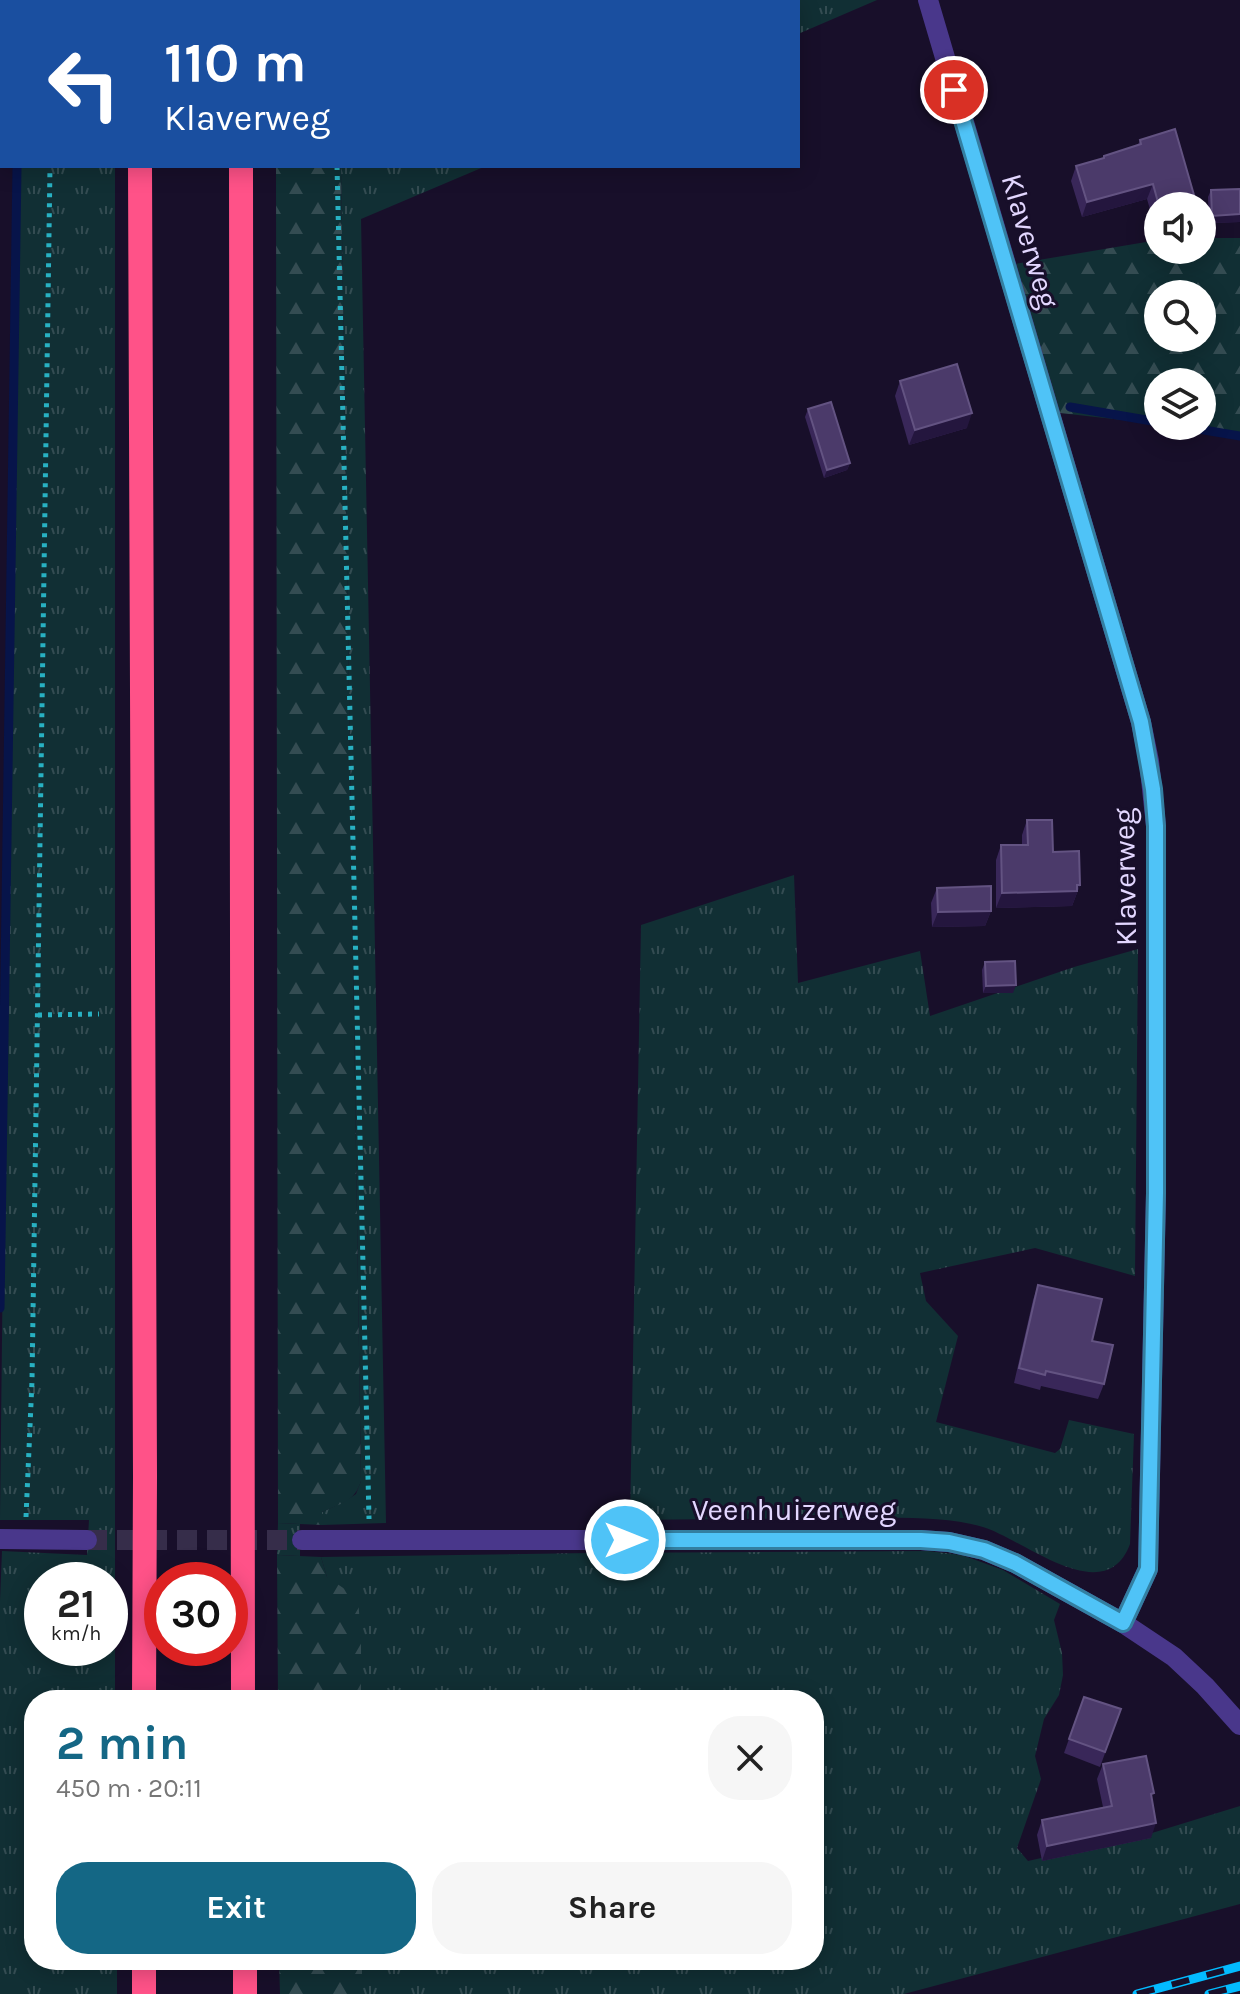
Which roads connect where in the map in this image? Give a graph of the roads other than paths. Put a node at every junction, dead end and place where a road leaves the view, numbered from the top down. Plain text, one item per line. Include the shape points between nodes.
1 (928, 0) edge
2 (140, 168) edge
3 (241, 168) edge
4 (0, 1539) edge
5 (87, 1540) tunnel mouth
6 (302, 1540) tunnel mouth
7 (1123, 1623) junction
8 (144, 1690) edge
9 (243, 1690) edge
10 (1240, 1725) edge
11 (144, 1970) edge
12 (245, 1970) edge
13 (144, 1994) edge
14 (245, 1994) edge

1 - 7 street, Klaverweg via 1141,722 1153,789 1156,1193 1148,1569
2 - 8 highway
3 - 9 highway
4 - 5 street
6 - 7 street, Veenhuizerweg via 949,1542 1015,1563
7 - 10 street via 1174,1657
11 - 13 highway
12 - 14 highway

